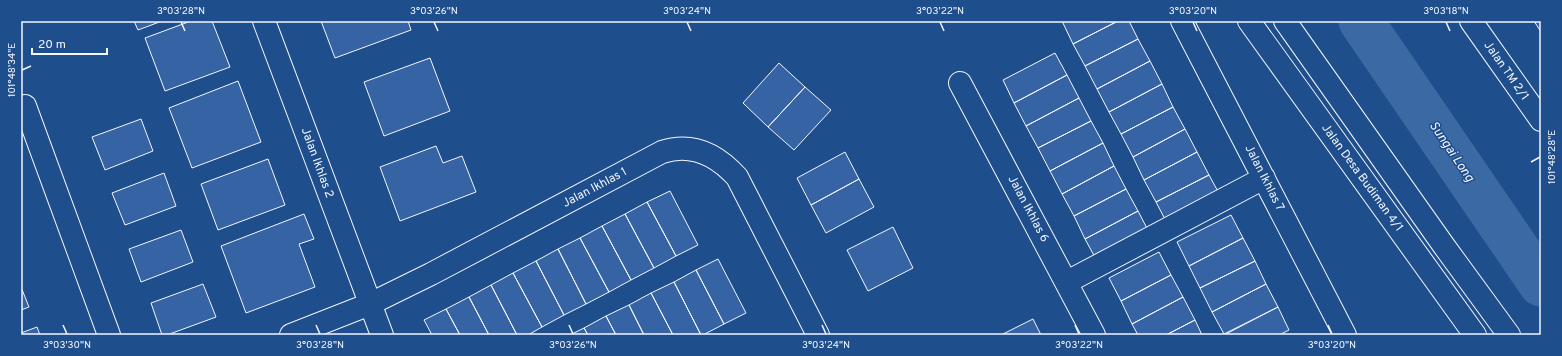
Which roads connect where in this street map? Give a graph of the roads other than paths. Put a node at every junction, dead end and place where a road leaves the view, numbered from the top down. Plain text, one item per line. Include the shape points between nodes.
1 (264, 21) edge
2 (1182, 21) edge
3 (1249, 21) edge
4 (1285, 21) edge
5 (1471, 21) edge
6 (960, 83) dead end
7 (25, 106) dead end
8 (1541, 120) edge
9 (1264, 178) junction
10 (1067, 282) junction
11 (370, 304) junction
12 (815, 334) edge
13 (109, 335) edge
14 (291, 335) edge
15 (382, 335) edge
16 (1094, 335) edge
17 (1345, 335) edge
18 (1475, 335) edge
19 (1509, 335) edge

1 - 11 street, Jalan Ikhlas 2
2 - 9 street, Jalan Ikhlas 7
3 - 18 street, Jalan Desa Budiman 4/1
4 - 19 street
5 - 8 street, Jalan TM 2/1
6 - 10 street, Jalan Ikhlas 6
7 - 13 street
9 - 10 street
9 - 17 street, Jalan Ikhlas 7
10 - 16 street, Jalan Ikhlas 6
11 - 12 street, Jalan Ikhlas 1 via 662,152 683,148 706,153 737,177
11 - 14 street, Jalan Ikhlas 1
11 - 15 street, Jalan Ikhlas 2

